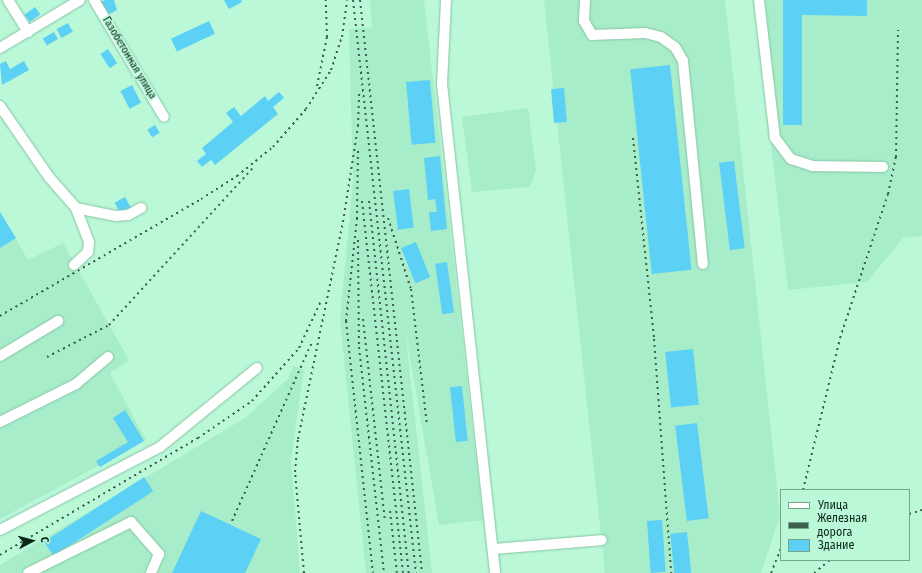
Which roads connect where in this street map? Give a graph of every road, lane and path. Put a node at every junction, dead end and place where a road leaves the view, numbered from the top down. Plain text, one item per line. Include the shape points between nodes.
1 (8, 0) edge
2 (80, 0) edge
3 (94, 0) edge
4 (446, 0) edge
5 (585, 0) edge
6 (760, 0) edge
7 (28, 32) junction
8 (0, 48) edge
9 (0, 106) edge
10 (164, 117) dead end
11 (883, 167) dead end
12 (76, 208) junction
13 (141, 208) dead end
14 (703, 264) dead end
15 (74, 265) dead end
16 (58, 321) dead end
17 (0, 356) edge
18 (108, 357) dead end
19 (257, 368) dead end
20 (0, 422) edge
21 (0, 530) edge
22 (602, 540) dead end
23 (492, 549) junction
24 (28, 573) edge
25 (151, 573) edge
26 (495, 573) edge

1 - 7 street
2 - 7 street
3 - 10 street, Газобетонная улица
4 - 23 street via 442,84
5 - 14 street via 584,21 592,35 645,33 661,37 675,47 683,61
6 - 11 street via 775,138 791,159 812,166
7 - 8 street
9 - 12 street via 49,177
12 - 13 street via 116,216 128,215
12 - 15 street via 89,242 88,252
16 - 17 street
18 - 20 street via 76,384
19 - 21 street via 160,447
22 - 23 street
23 - 26 street
24 - 25 street via 131,522 158,554

